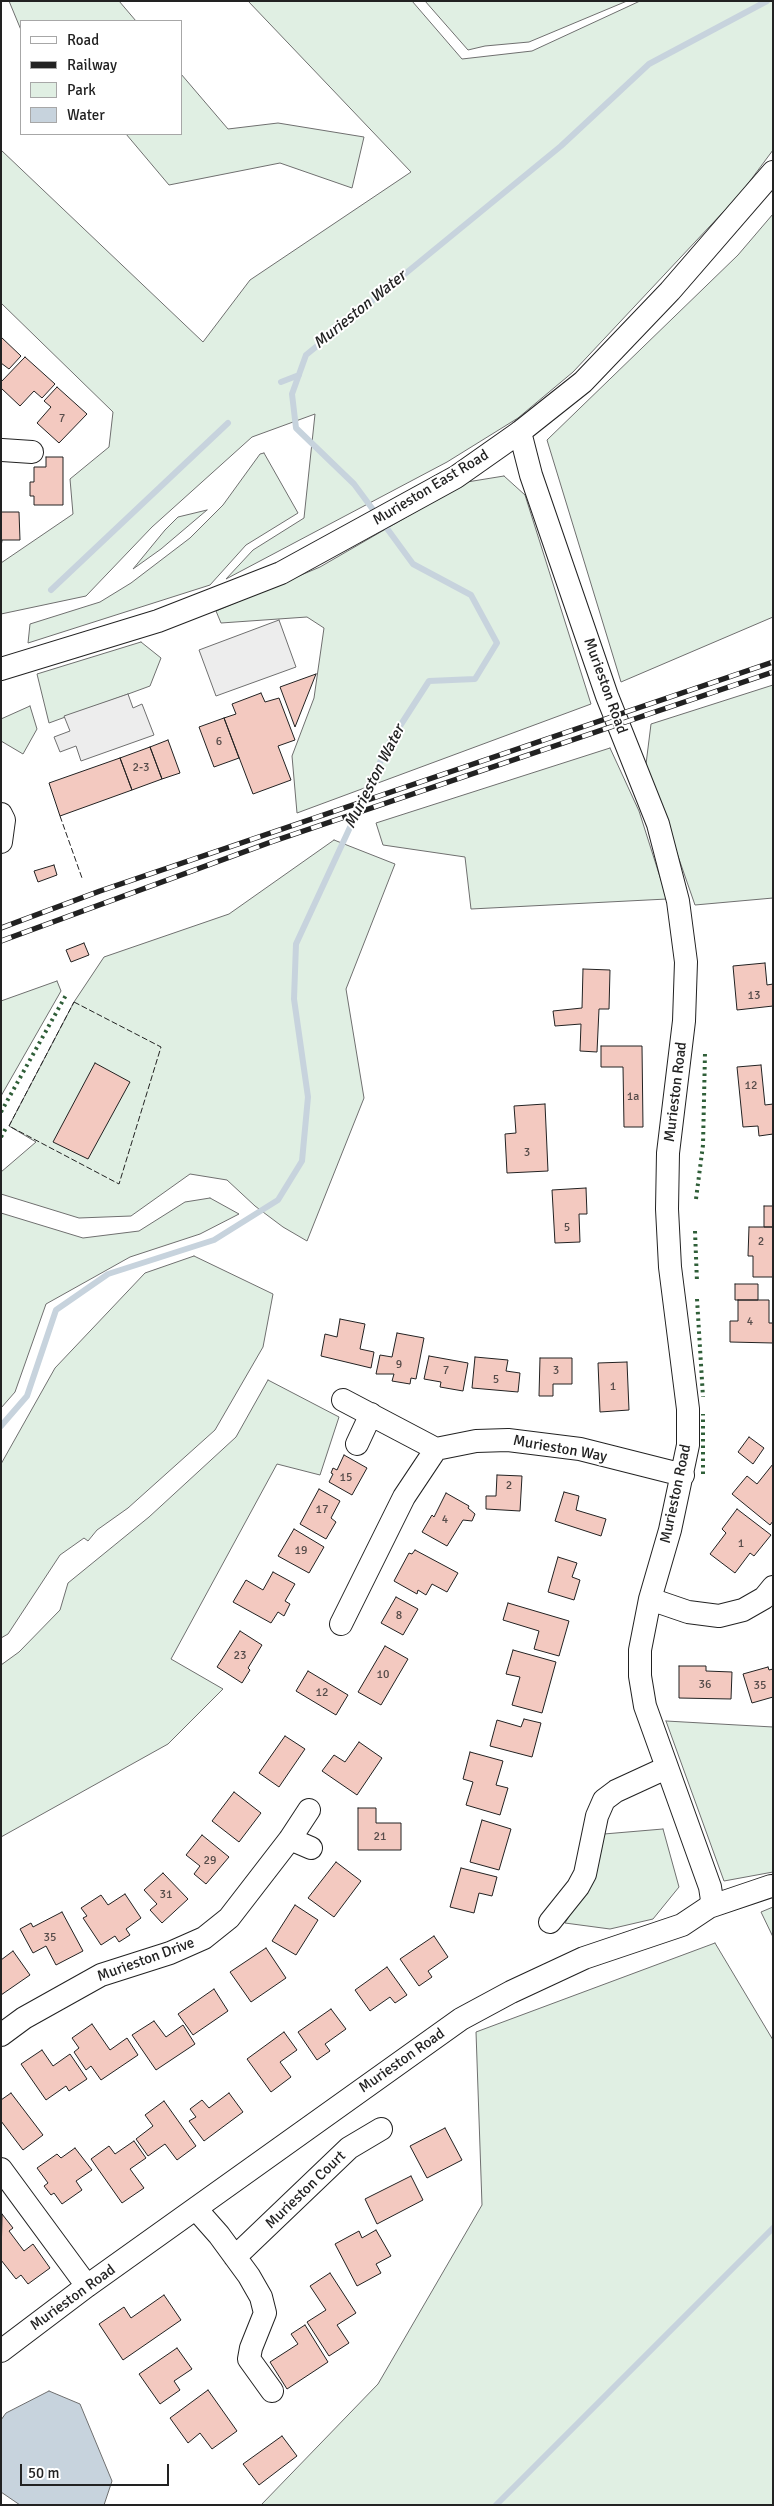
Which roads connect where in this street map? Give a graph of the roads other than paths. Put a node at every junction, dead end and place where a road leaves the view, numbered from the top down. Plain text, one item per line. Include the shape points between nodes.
1 (773, 172) edge
2 (520, 432) junction
3 (1, 450) edge
4 (32, 452) dead end
5 (1, 669) edge
6 (1, 814) edge
7 (1, 842) edge
8 (343, 1400) dead end
9 (371, 1414) junction
10 (357, 1444) dead end
11 (436, 1449) junction
12 (683, 1475) junction
13 (773, 1587) edge
14 (650, 1599) junction
15 (341, 1624) dead end
16 (666, 1768) junction
17 (309, 1810) dead end
18 (290, 1839) junction
19 (311, 1848) dead end
20 (771, 1886) dead end
21 (709, 1908) junction
22 (550, 1922) dead end
23 (1, 2034) edge
24 (381, 2129) dead end
25 (1, 2169) edge
26 (196, 2209) junction
27 (235, 2257) junction
28 (87, 2286) junction
29 (1, 2351) edge
30 (272, 2391) dead end

1 - 2 street, Murieston East Road via 670,291 583,382
2 - 5 street, Murieston East Road via 456,477 282,573 158,621
2 - 12 street, Murieston Road via 531,475 607,696 658,824 678,901 686,962 684,1021 668,1153 668,1209 670,1267 688,1409 688,1444
3 - 4 street
6 - 7 street via 4,820
8 - 9 street
9 - 10 street
9 - 11 street
11 - 12 street, Murieston Way via 476,1441 508,1440 580,1449
11 - 15 street via 404,1497
12 - 14 street, Murieston Road
13 - 14 street via 764,1598 743,1610 719,1616 688,1612
14 - 16 street, Murieston Road via 640,1650 640,1676 645,1706
16 - 21 street, Murieston Road via 710,1887 712,1900
16 - 22 street via 604,1800 597,1816 585,1874
17 - 18 street, Murieston Drive
18 - 19 street
18 - 23 street, Murieston Drive via 229,1918 204,1938 170,1953 101,1975
20 - 21 street
21 - 26 street, Murieston Road via 682,1925 584,1958 461,2019
24 - 27 street, Murieston Court via 349,2148
25 - 28 street
26 - 27 street
26 - 28 street, Murieston Road
27 - 30 street via 253,2283 266,2312 250,2358
28 - 29 street, Murieston Road

